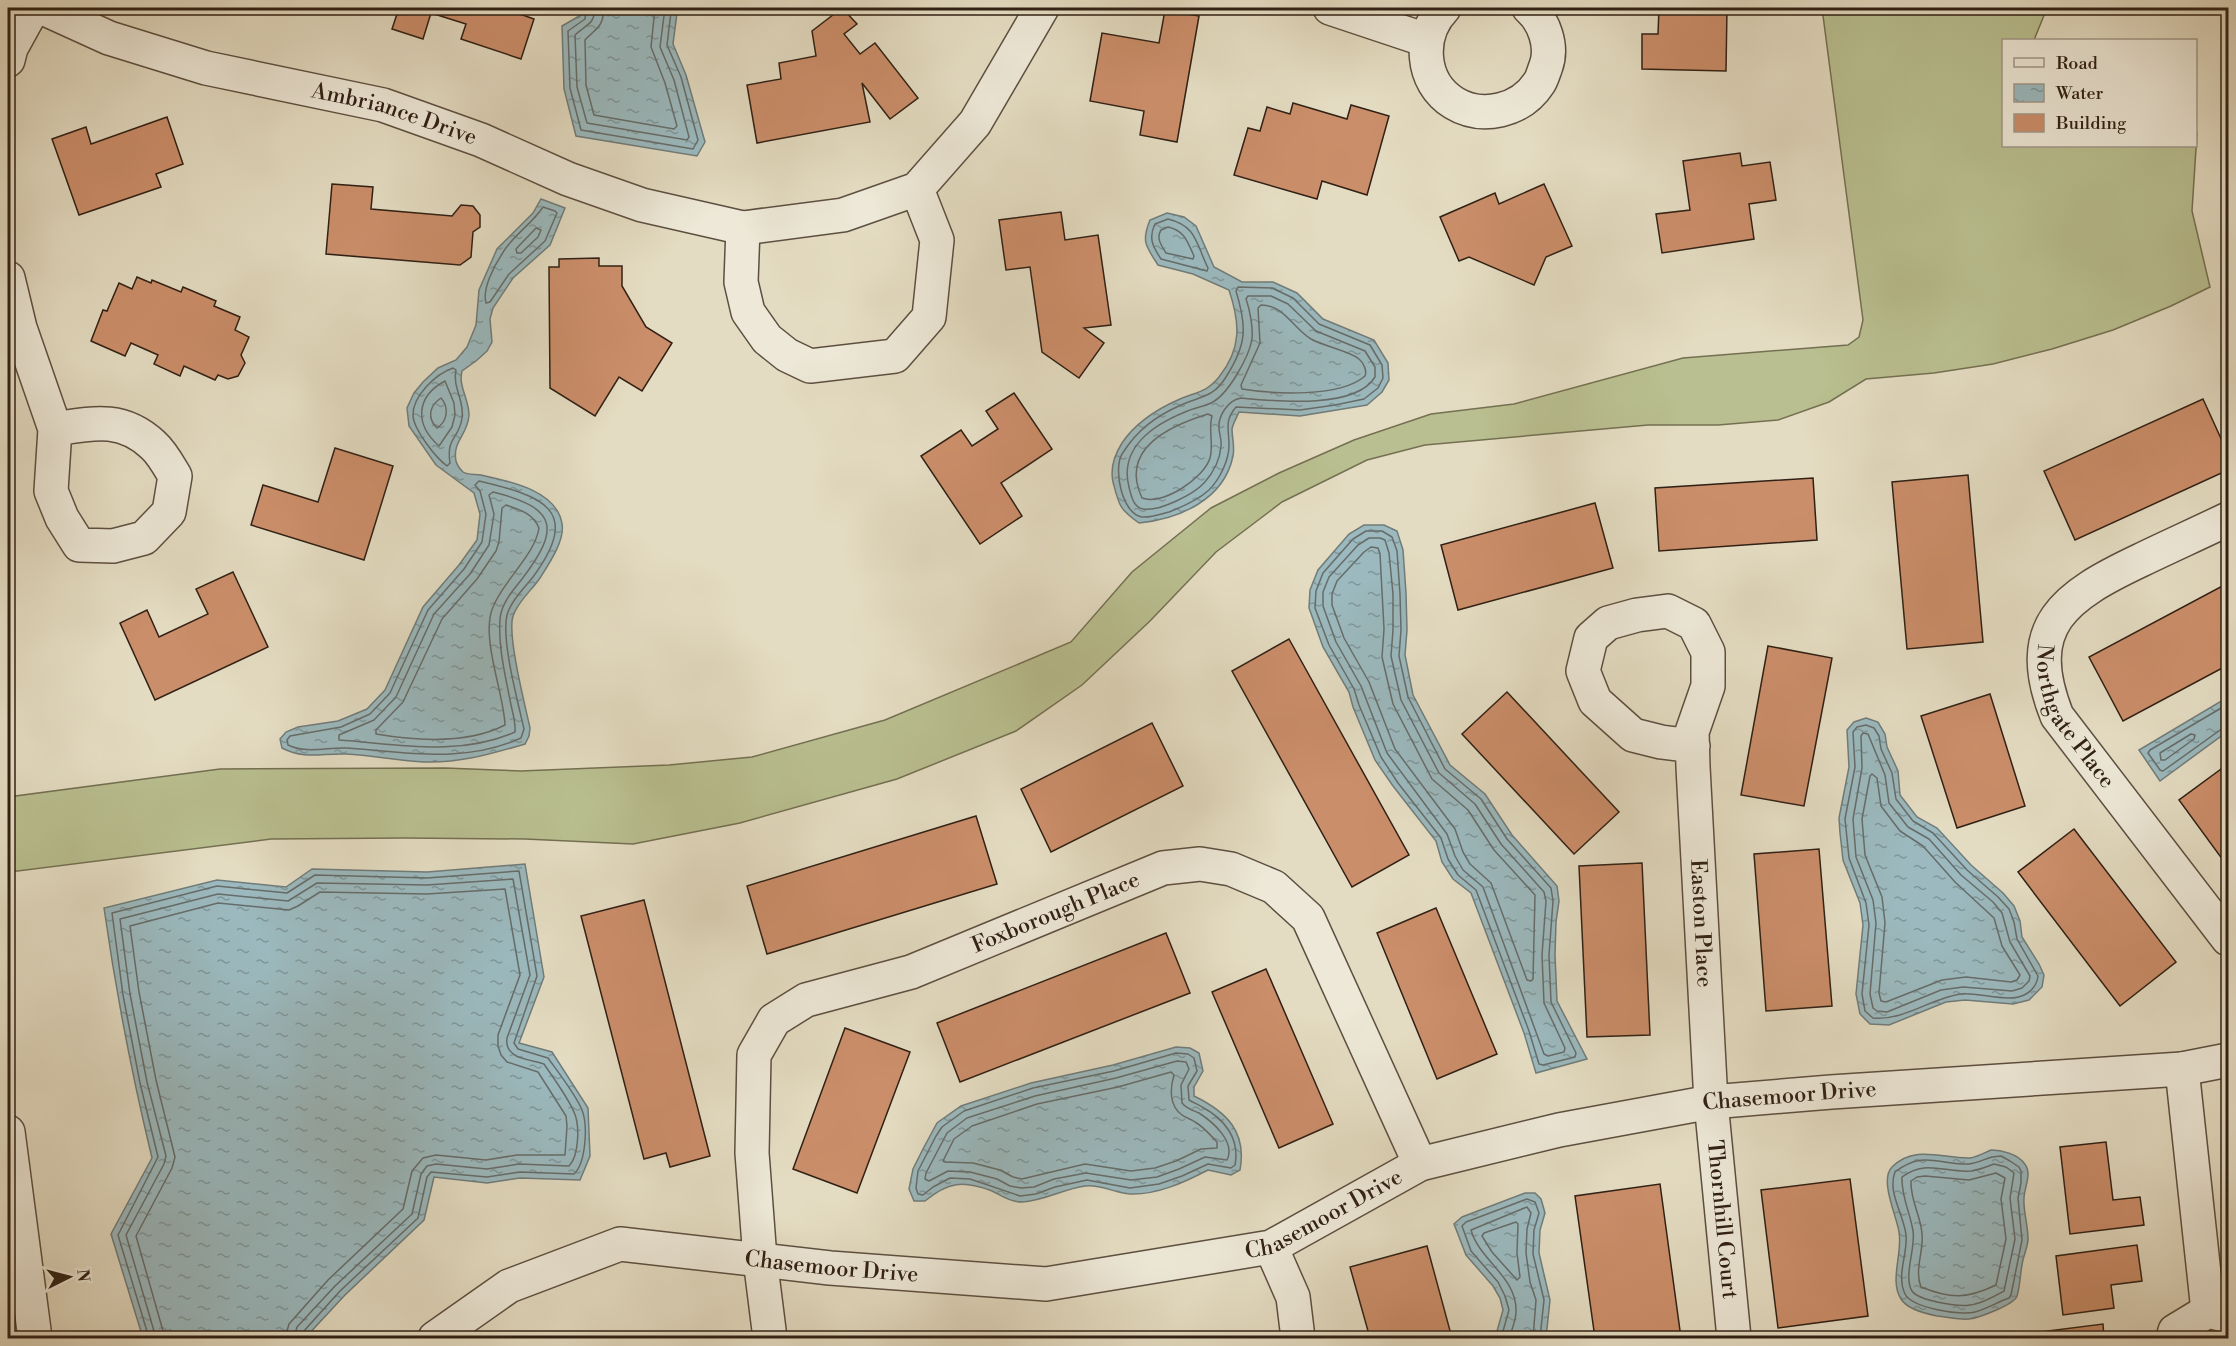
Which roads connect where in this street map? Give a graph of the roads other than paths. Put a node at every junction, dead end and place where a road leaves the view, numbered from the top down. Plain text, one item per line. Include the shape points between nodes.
1 (33, 8) edge
2 (43, 8) edge
3 (1042, 8) edge
4 (1330, 8) edge
5 (1444, 8) edge
6 (1529, 8) edge
7 (1426, 40) junction
8 (8, 60) edge
9 (916, 189) junction
10 (743, 228) junction
11 (8, 278) edge
12 (55, 429) dead end
13 (2229, 519) edge
14 (1692, 746) junction
15 (2229, 939) edge
16 (2229, 1060) edge
17 (2182, 1069) junction
18 (1711, 1102) junction
19 (8, 1132) edge
20 (1420, 1164) junction
21 (1271, 1247) junction
22 (760, 1259) junction
23 (2218, 1314) edge
24 (35, 1338) edge
25 (435, 1338) edge
26 (770, 1338) edge
27 (1298, 1338) edge
28 (1734, 1338) edge
29 (2173, 1338) edge

1 - 8 street
2 - 10 street, Ambriance Drive via 109,38 207,68 383,105 642,205
3 - 9 street, Ambriance Drive via 975,123
4 - 7 street
5 - 7 street via 1434,18
6 - 7 street via 1537,14 1547,36 1548,61 1539,83 1522,101 1501,111 1476,112 1454,103 1436,87 1426,65
9 - 10 street, Ambriance Drive via 843,215
9 - 10 street via 938,240 929,317 895,356 810,366 767,339 748,312 741,282
11 - 12 street via 20,328
13 - 15 street, Northgate Place via 2104,578 2070,601 2050,628 2044,673 2056,716
14 - 14 street, Easton Place via 1692,732 1708,686 1708,652 1694,624 1668,611 1608,623 1591,638 1583,671 1595,701 1633,735
14 - 18 street, Easton Place
16 - 17 street, Chasemoor Drive
17 - 18 street, Chasemoor Drive
17 - 23 street
18 - 20 street, Chasemoor Drive via 1559,1130
18 - 28 street, Thornhill Court
19 - 24 street
20 - 21 street, Chasemoor Drive
20 - 22 street, Foxborough Place via 1308,918 1274,887 1232,868 1200,864 1162,868 911,972 806,1000 774,1020 754,1055 752,1152
21 - 22 street, Chasemoor Drive via 1046,1284
21 - 27 street via 1293,1297
22 - 25 street, Chasemoor Drive via 620,1244 509,1286
22 - 26 street, Foxborough Place
23 - 29 street via 2175,1330

